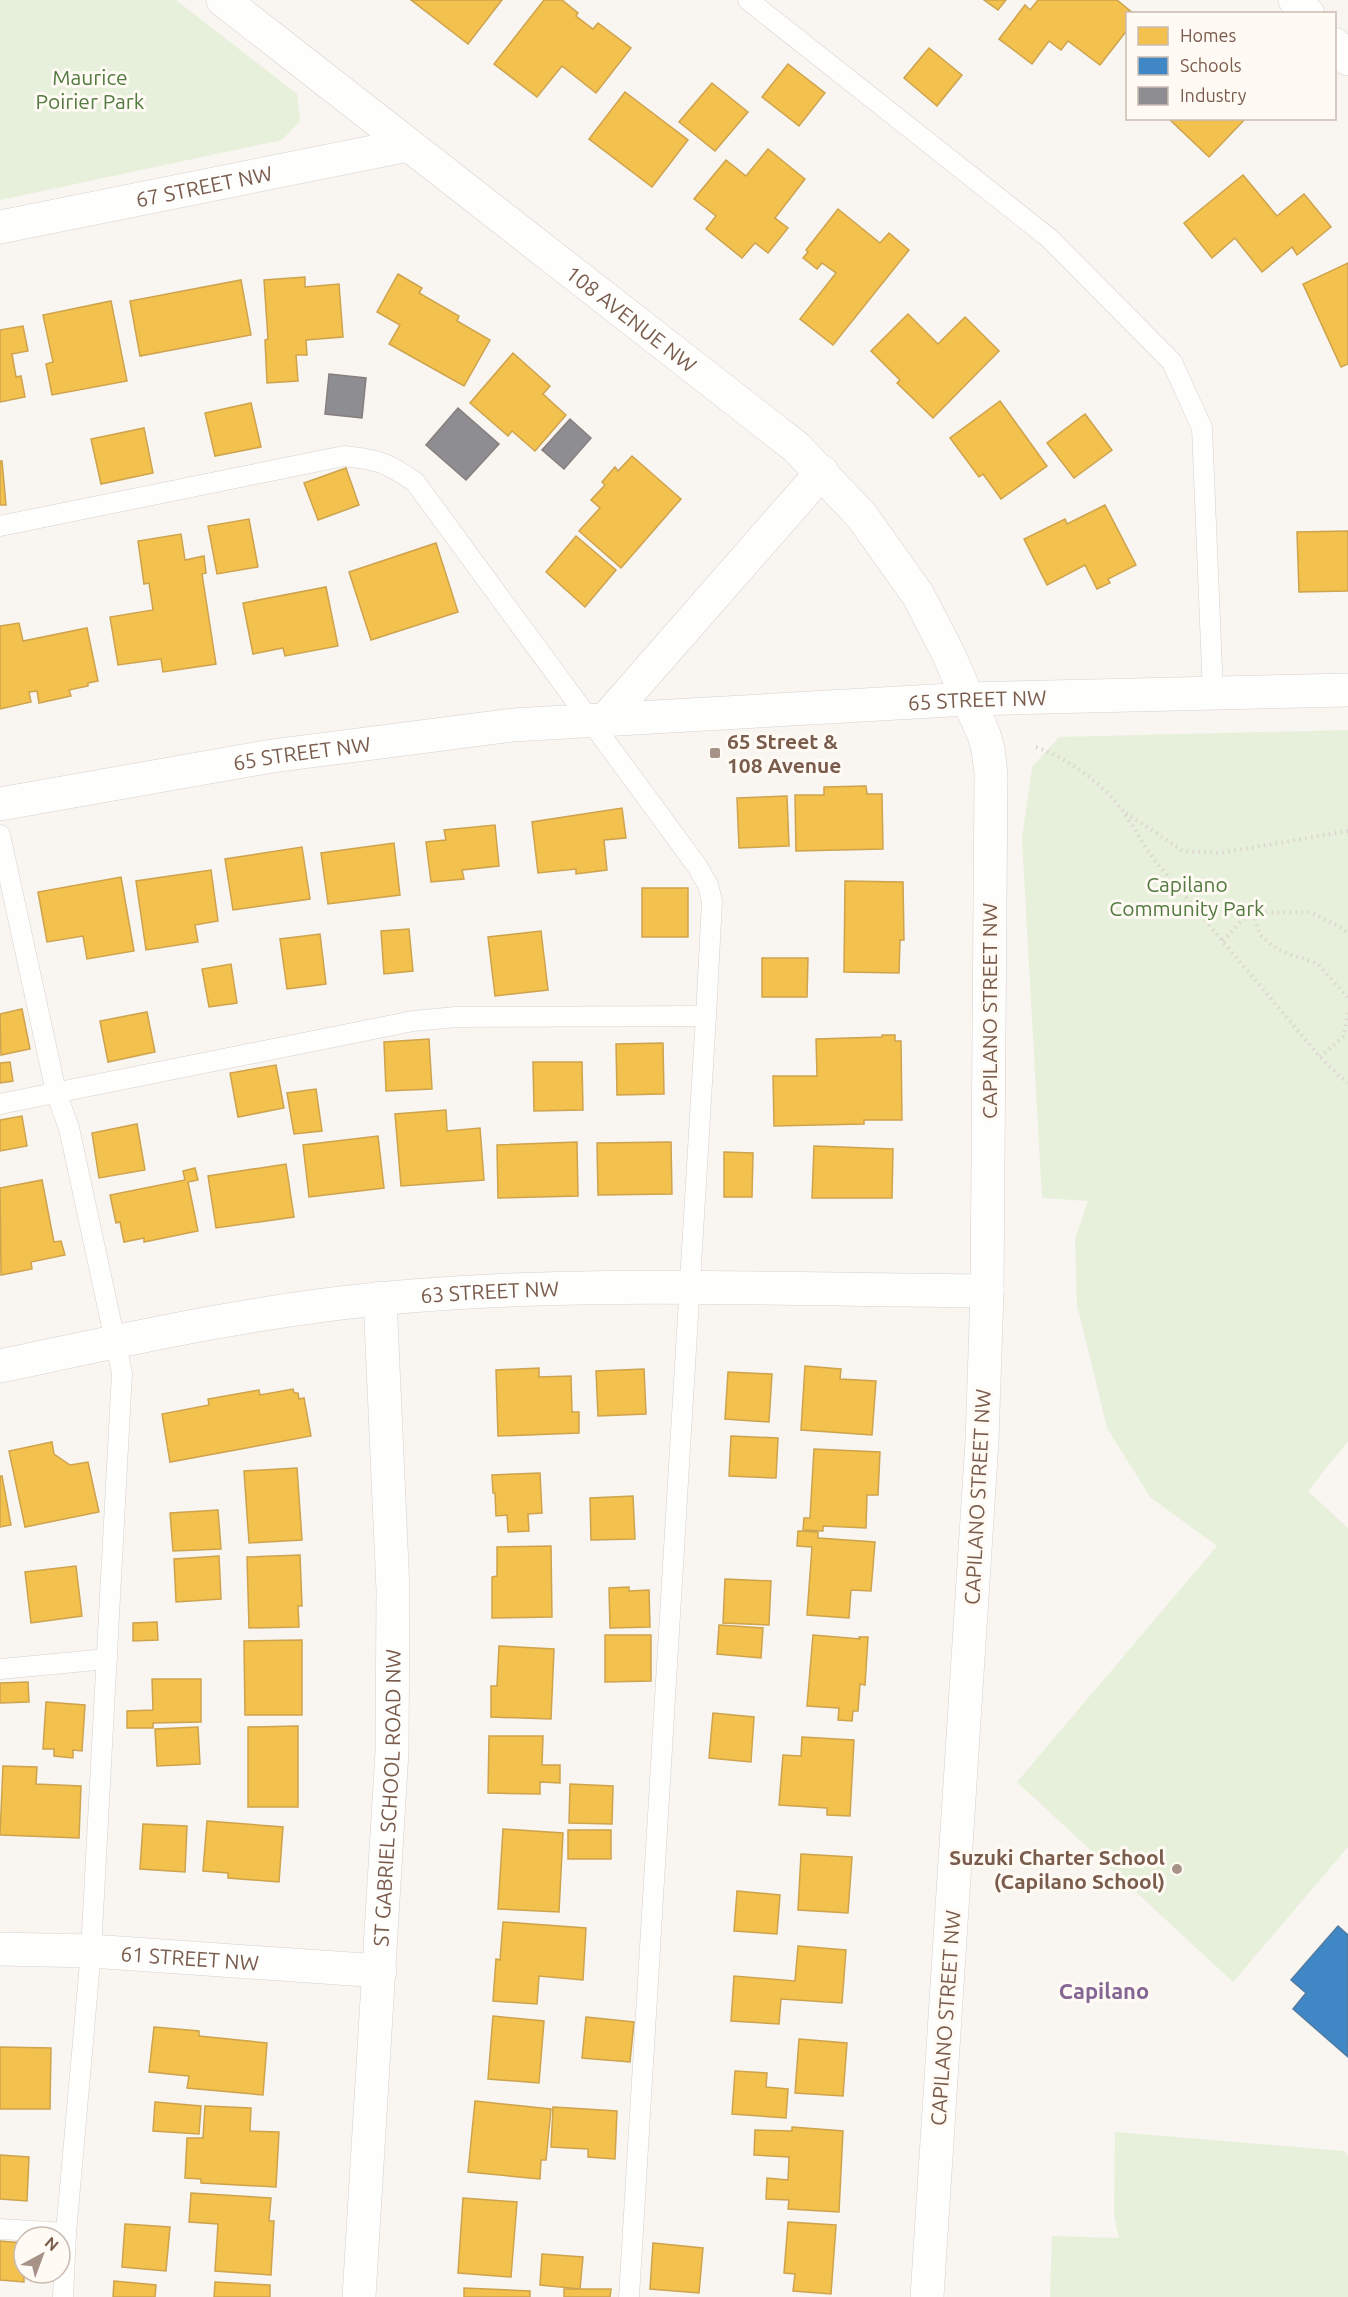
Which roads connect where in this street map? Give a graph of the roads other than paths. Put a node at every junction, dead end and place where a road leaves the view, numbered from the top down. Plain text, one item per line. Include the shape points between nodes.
1 (223, 0) edge
2 (748, 0) edge
3 (1295, 0) edge
4 (1306, 12) edge
5 (1336, 45) edge
6 (1348, 59) edge
7 (408, 145) junction
8 (0, 227) edge
9 (822, 472) junction
10 (0, 526) edge
11 (1348, 690) edge
12 (1213, 694) junction
13 (968, 699) junction
14 (597, 720) junction
15 (0, 804) edge
16 (0, 835) edge
17 (706, 1016) junction
18 (56, 1092) junction
19 (0, 1104) edge
20 (689, 1287) junction
21 (987, 1291) junction
22 (380, 1298) junction
23 (116, 1342) junction
24 (0, 1366) edge
25 (107, 1659) junction
26 (0, 1670) edge
27 (0, 1950) edge
28 (91, 1951) junction
29 (380, 1971) junction
30 (67, 2225) edge
31 (359, 2297) edge
32 (628, 2297) edge
33 (927, 2297) edge

1 - 7 street, 108 AVENUE NW
2 - 12 lane via 1049,238 1172,362 1202,428
3 - 4 street
5 - 6 street
7 - 8 street, 67 STREET NW
7 - 9 street, 108 AVENUE NW via 774,428
9 - 13 street, 108 AVENUE NW via 861,515 918,596
9 - 14 street
10 - 14 lane via 344,456 377,460 415,482
11 - 12 street, 65 STREET NW
12 - 13 street, 65 STREET NW
13 - 14 street, 65 STREET NW
13 - 21 street, CAPILANO STREET NW via 986,742 991,774
14 - 15 street, 65 STREET NW via 513,725 272,756
14 - 17 lane via 708,885 712,901
16 - 18 lane
17 - 18 lane via 456,1017 413,1021
17 - 20 lane
18 - 19 lane
18 - 23 lane via 69,1128
20 - 21 street, 63 STREET NW
20 - 22 street, 63 STREET NW via 585,1287
20 - 32 lane
21 - 33 street, CAPILANO STREET NW via 982,1441
22 - 23 street, 63 STREET NW via 274,1311
22 - 29 street, ST GABRIEL SCHOOL ROAD NW via 393,1590 392,1751
23 - 24 street, 63 STREET NW
23 - 25 lane via 122,1373
25 - 26 lane
25 - 28 lane
27 - 28 street, 61 STREET NW
28 - 29 street, 61 STREET NW
28 - 30 lane
29 - 31 street, ST GABRIEL SCHOOL ROAD NW

